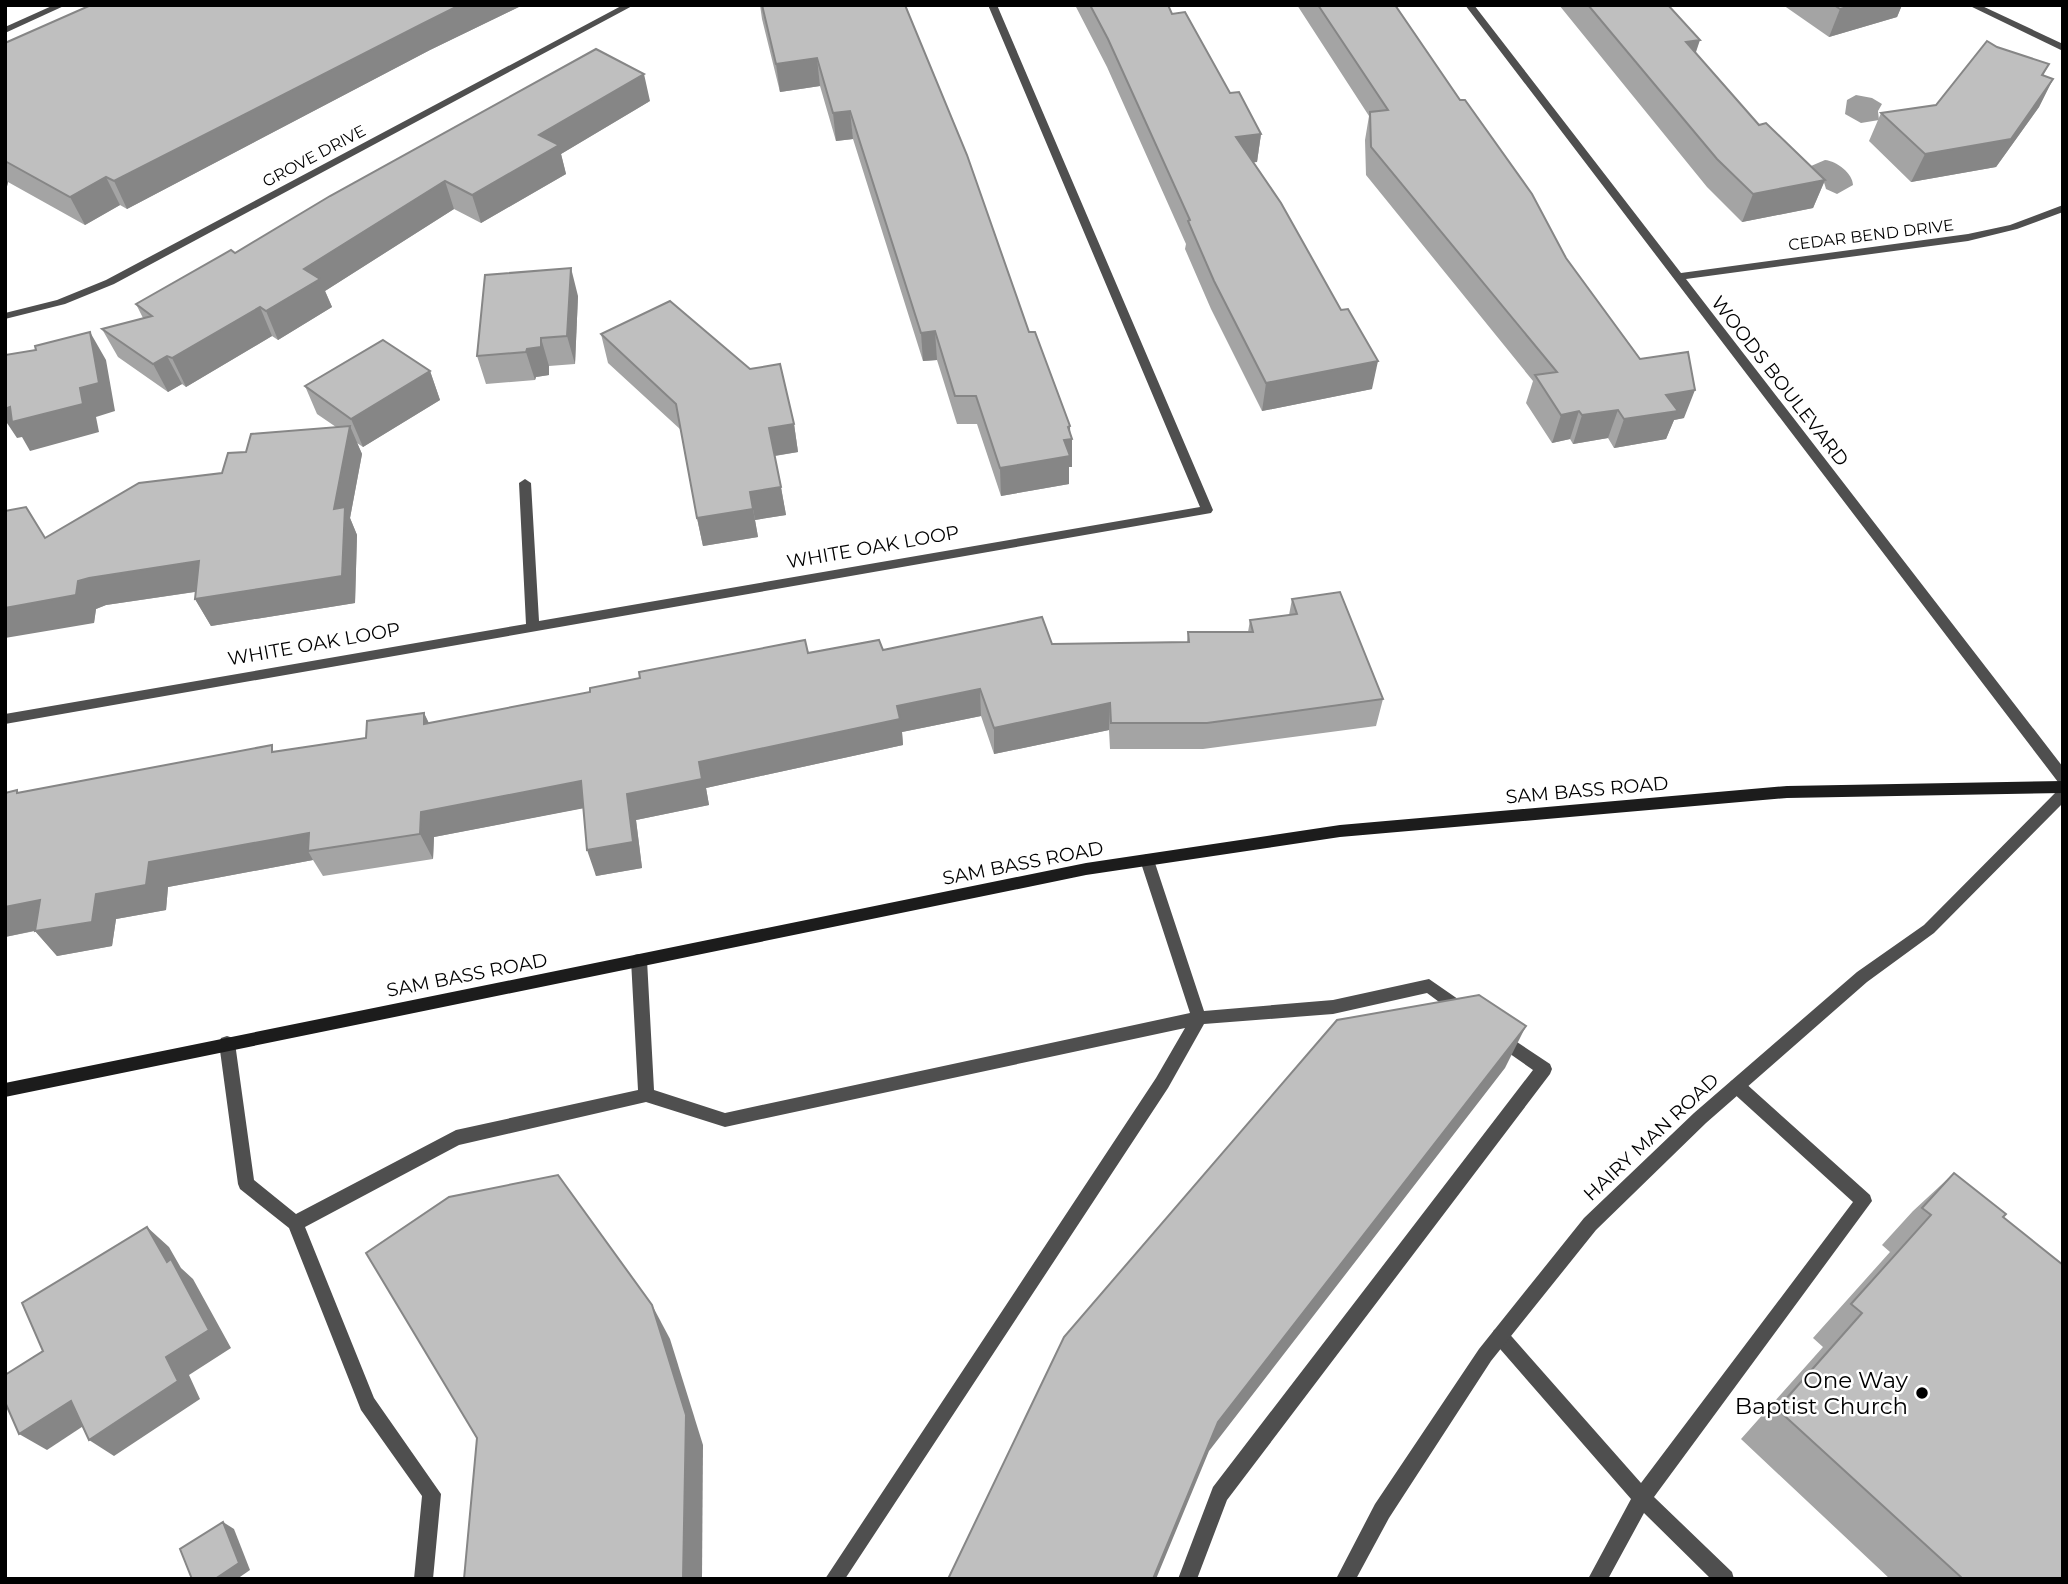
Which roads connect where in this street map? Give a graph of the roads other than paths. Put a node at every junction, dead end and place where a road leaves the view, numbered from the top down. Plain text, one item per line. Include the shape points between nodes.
1 (62, 5) edge
2 (630, 5) edge
3 (992, 5) edge
4 (1469, 5) edge
5 (1972, 5) edge
6 (5, 30) edge
7 (2063, 48) edge
8 (2063, 208) edge
9 (1678, 277) junction
10 (5, 316) edge
11 (525, 483) dead end
12 (533, 625) junction
13 (5, 719) edge
14 (2063, 778) edge
15 (2063, 787) edge
16 (2063, 794) edge
17 (1147, 860) junction
18 (639, 960) junction
19 (1199, 1018) junction
20 (227, 1043) junction
21 (1737, 1086) junction
22 (5, 1090) edge
23 (646, 1095) junction
24 (295, 1223) junction
25 (1500, 1336) junction
26 (1642, 1498) junction
27 (423, 1579) edge
28 (834, 1579) edge
29 (1187, 1579) edge
30 (1345, 1579) edge
31 (1597, 1579) edge
32 (1725, 1579) edge

1 - 6 street
2 - 10 street, GROVE DRIVE via 110,282 61,302
3 - 12 street, WHITE OAK LOOP via 1207,510
4 - 9 street, WOODS BOULEVARD
5 - 7 street
8 - 9 street, CEDAR BEND DRIVE via 1981,238
9 - 14 street, WOODS BOULEVARD
11 - 12 street
12 - 13 street, WHITE OAK LOOP
15 - 17 main road, SAM BASS ROAD via 1787,792 1340,831
16 - 21 street, HAIRY MAN ROAD via 1929,929 1863,977
17 - 18 main road, SAM BASS ROAD
17 - 19 street
18 - 20 main road, SAM BASS ROAD
18 - 23 street
19 - 23 street via 725,1120
19 - 28 street via 1162,1083
19 - 29 street via 1333,1007 1429,986 1545,1069 1220,1494
20 - 22 main road, SAM BASS ROAD
20 - 24 street via 246,1184
21 - 25 street, HAIRY MAN ROAD via 1590,1224
21 - 26 street via 1864,1201
23 - 24 street via 456,1138
24 - 27 street via 367,1404 432,1494
25 - 26 street
25 - 30 street, HAIRY MAN ROAD via 1382,1511
26 - 31 street
26 - 32 street

